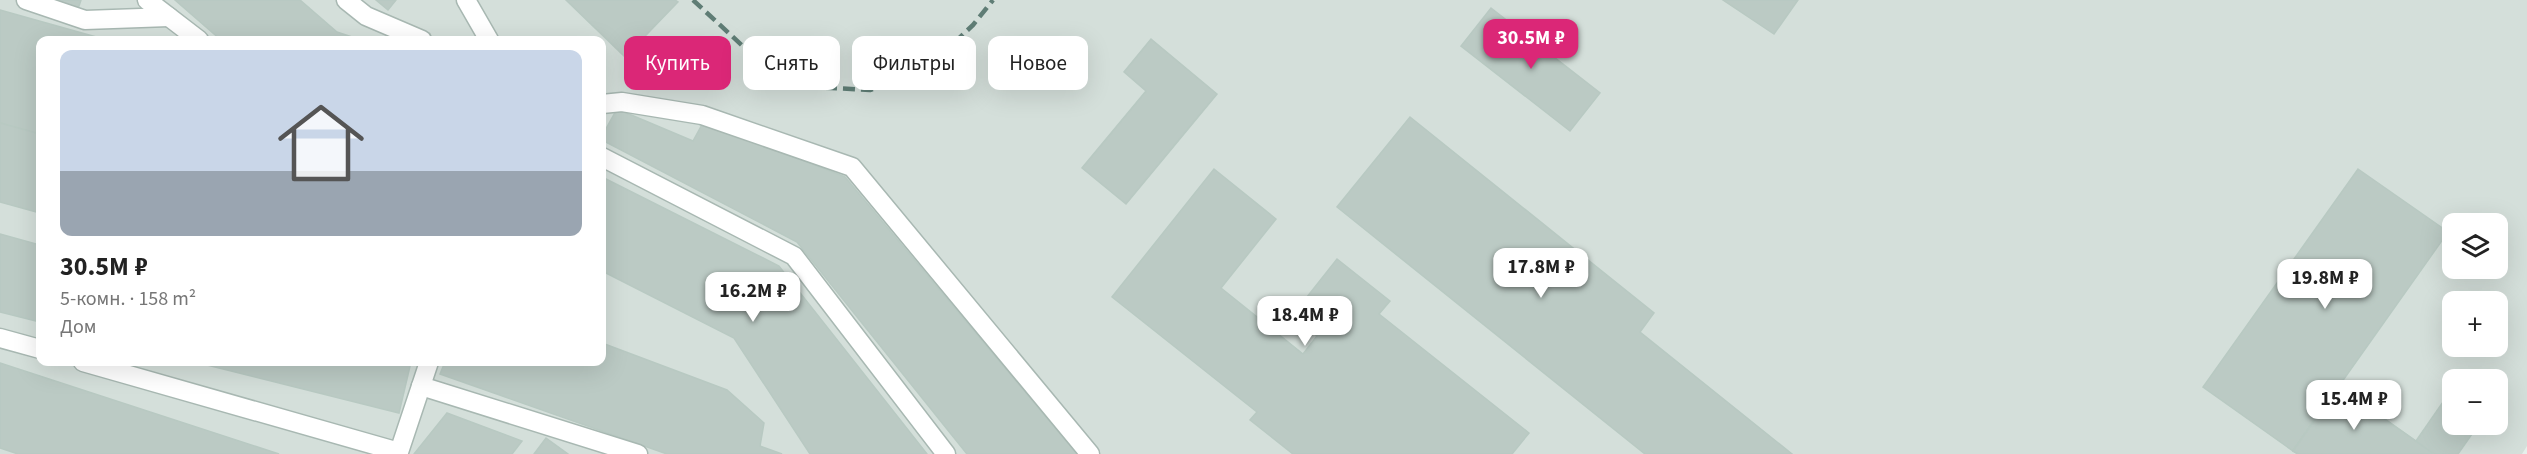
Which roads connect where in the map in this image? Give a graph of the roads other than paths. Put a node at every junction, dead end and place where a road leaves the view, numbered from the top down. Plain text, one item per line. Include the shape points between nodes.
1 (26, 0) edge
2 (147, 0) edge
3 (346, 0) edge
4 (466, 0) edge
5 (169, 17) junction
6 (194, 36) edge
7 (413, 36) edge
8 (487, 36) edge
9 (606, 104) edge
10 (606, 159) edge
11 (0, 338) edge
12 (36, 348) edge
13 (97, 366) edge
14 (428, 366) edge
15 (421, 386) junction
16 (638, 454) edge
17 (946, 454) edge
18 (1090, 454) edge

1 - 5 lane via 86,20
2 - 5 lane
3 - 7 lane via 366,16
4 - 8 lane
5 - 6 lane
9 - 18 lane via 622,102 702,115 852,167
10 - 17 lane via 794,256
11 - 12 lane
13 - 15 lane via 399,452
14 - 15 lane
15 - 16 lane

